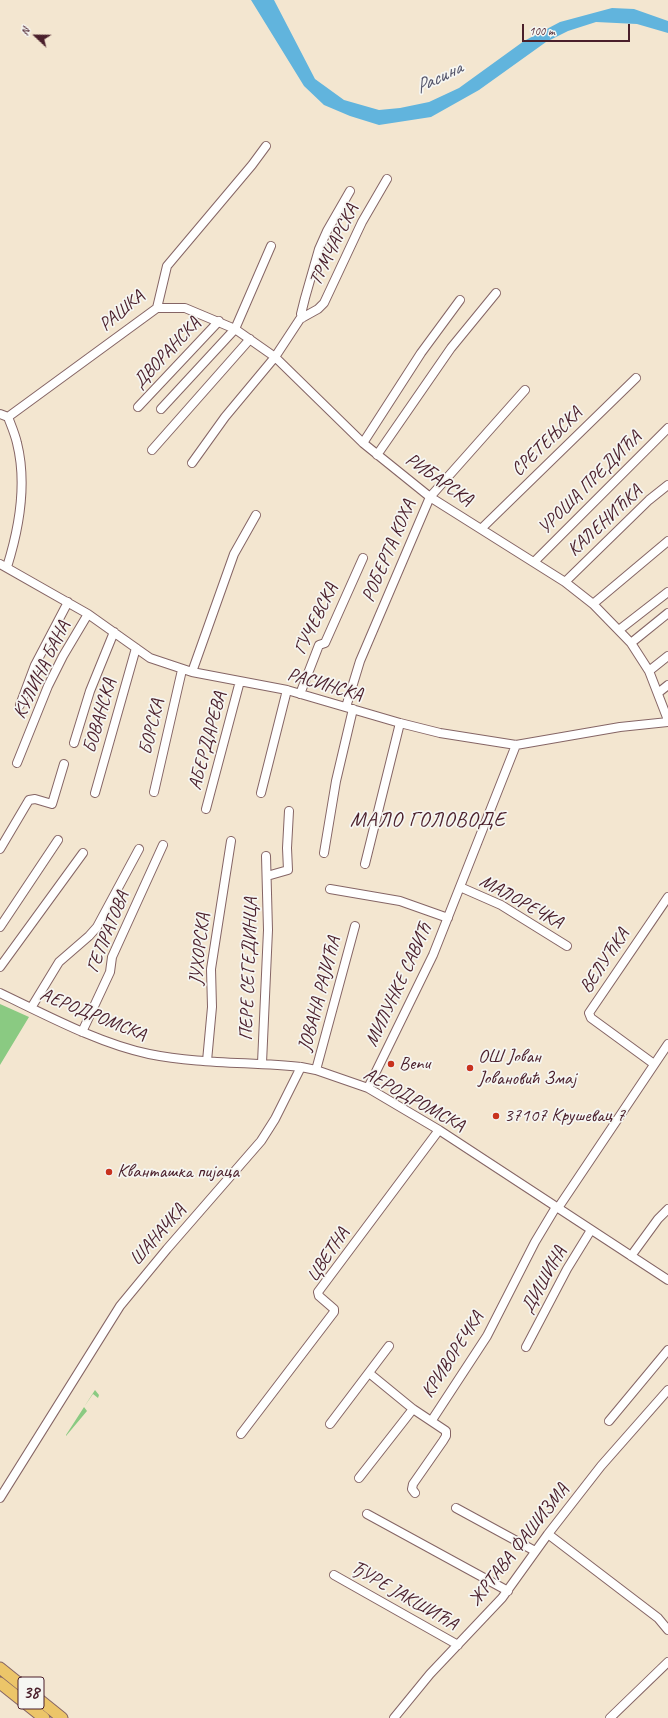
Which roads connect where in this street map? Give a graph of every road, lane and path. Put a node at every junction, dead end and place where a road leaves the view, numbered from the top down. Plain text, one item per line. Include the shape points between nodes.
1 (266, 146) dead end
2 (386, 180) dead end
3 (350, 191) dead end
4 (271, 246) dead end
5 (496, 293) dead end
6 (460, 300) dead end
7 (157, 308) junction
8 (302, 318) junction
9 (219, 321) junction
10 (235, 329) junction
11 (250, 339) junction
12 (275, 358) junction
13 (636, 378) dead end
14 (525, 390) dead end
15 (138, 407) dead end
16 (161, 409) dead end
17 (4, 415) edge
18 (668, 428) edge
19 (363, 443) junction
20 (152, 450) dead end
21 (377, 455) junction
22 (192, 463) dead end
23 (668, 485) edge
24 (430, 497) junction
25 (256, 515) dead end
26 (482, 528) junction
27 (668, 541) edge
28 (363, 558) dead end
29 (534, 562) junction
30 (3, 565) edge
31 (565, 582) junction
32 (668, 592) edge
33 (68, 602) junction
34 (593, 604) junction
35 (668, 613) edge
36 (88, 614) junction
37 (619, 630) junction
38 (114, 632) junction
39 (631, 643) junction
40 (136, 648) junction
41 (668, 656) edge
42 (182, 670) junction
43 (649, 671) junction
44 (192, 672) junction
45 (240, 681) junction
46 (668, 685) edge
47 (287, 690) junction
48 (658, 693) junction
49 (300, 694) junction
50 (20, 705) dead end
51 (350, 708) junction
52 (668, 721) edge
53 (400, 723) junction
54 (74, 743) dead end
55 (516, 746) junction
56 (17, 763) dead end
57 (64, 764) dead end
58 (154, 792) dead end
59 (95, 793) dead end
60 (261, 793) dead end
61 (206, 809) dead end
62 (289, 811) dead end
63 (58, 840) dead end
64 (231, 841) dead end
65 (163, 845) dead end
66 (0, 849) edge
67 (139, 849) dead end
68 (83, 853) dead end
69 (324, 853) dead end
70 (266, 856) dead end
71 (365, 864) dead end
72 (267, 876) junction
73 (460, 887) junction
74 (330, 889) dead end
75 (668, 897) edge
76 (448, 918) junction
77 (355, 926) dead end
78 (0, 927) edge
79 (567, 946) dead end
80 (0, 967) edge
81 (0, 993) edge
82 (31, 1008) junction
83 (82, 1032) junction
84 (668, 1044) edge
85 (207, 1061) junction
86 (262, 1063) junction
87 (654, 1064) junction
88 (301, 1067) junction
89 (316, 1070) junction
90 (368, 1088) junction
91 (439, 1130) junction
92 (556, 1209) junction
93 (668, 1209) edge
94 (591, 1230) junction
95 (631, 1256) junction
96 (668, 1280) edge
97 (389, 1346) dead end
98 (526, 1348) dead end
99 (668, 1350) edge
100 (368, 1373) junction
101 (668, 1390) edge
102 (413, 1409) junction
103 (432, 1420) junction
104 (609, 1421) dead end
105 (330, 1424) dead end
106 (241, 1434) dead end
107 (359, 1478) dead end
108 (415, 1493) dead end
109 (0, 1498) edge
110 (456, 1508) dead end
111 (367, 1514) dead end
112 (548, 1534) junction
113 (535, 1551) junction
114 (334, 1575) dead end
115 (508, 1591) junction
116 (668, 1630) edge
117 (458, 1645) junction
118 (668, 1662) edge
119 (0, 1668) edge
120 (0, 1683) edge
121 (44, 1718) edge
122 (62, 1718) edge
123 (394, 1718) edge
124 (610, 1718) edge

1 - 7 street, РАШКА via 167,266
2 - 8 street, ТРМЧАРСКА via 362,222 324,303
3 - 8 street, ТРМЧАРСКА via 319,249
4 - 10 street
5 - 21 street via 442,360
6 - 19 street via 421,353
7 - 9 street, РИБАРСКА via 185,308
7 - 17 street, РАШКА
8 - 12 street, ТРМЧАРСКА
9 - 10 street, РИБАРСКА
9 - 15 street, ДВОРАНСКА
10 - 11 street, РИБАРСКА
10 - 16 street
11 - 12 street, РИБАРСКА
11 - 20 street
12 - 19 street, РИБАРСКА
12 - 22 street, ТРМЧАРСКА via 225,417
13 - 26 street, СРЕТЕЊСКА
14 - 24 street, РОБЕРТА КОХА
17 - 30 street, РАШКА via 17,444 21,480 20,517
18 - 29 street, УРОША ПРЕДИЋА
19 - 21 street, РИБАРСКА
21 - 24 street, РИБАРСКА
23 - 31 street, КАЛЕНИЋКА
24 - 26 street, РИБАРСКА
24 - 51 street, РОБЕРТА КОХА via 360,661
25 - 44 street via 234,554
26 - 29 street, РИБАРСКА
27 - 34 street
28 - 49 street, ГУЧЕВСКА via 324,643 319,645
29 - 31 street, РИБАРСКА
30 - 33 street, РАСИНСКА
31 - 34 street, РИБАРСКА
32 - 37 street
33 - 36 street, РАСИНСКА
33 - 50 street via 35,665
34 - 37 street, РИБАРСКА
35 - 39 street
36 - 38 street, РАСИНСКА
36 - 56 street, КУЛИНА БАНА via 48,686
37 - 39 street, РИБАРСКА
38 - 40 street, РАСИНСКА
38 - 54 street via 90,691
39 - 43 street, РИБАРСКА
40 - 42 street, РАСИНСКА via 150,658
40 - 59 street, БОВАНСКА
41 - 43 street
42 - 44 street, РАСИНСКА
42 - 58 street, БОРСКА
43 - 48 street, РИБАРСКА
44 - 45 street, РАСИНСКА
45 - 47 street, РАСИНСКА
45 - 61 street, АБЕРДАРЕВА
46 - 48 street
47 - 49 street, РАСИНСКА
47 - 60 street
48 - 52 street, РИБАРСКА
49 - 51 street, РАСИНСКА
51 - 53 street, РАСИНСКА
51 - 69 street, РОБЕРТА КОХА
52 - 55 street, РАСИНСКА
53 - 55 street, РАСИНСКА via 440,733
53 - 71 street
55 - 73 street, МИЛУНКЕ САВИЋ
57 - 66 street via 52,804 35,799 29,800
62 - 72 street, ПЕРЕ СЕГЕДИНЦА via 288,870
63 - 78 street
64 - 85 street, ЈУХОРСКА via 211,969 212,1007
65 - 83 street, ГЕПРАТОВА via 112,957 110,972
67 - 82 street via 97,927 59,962
68 - 80 street
70 - 72 street, ПЕРЕ СЕГЕДИНЦА
72 - 86 street, ПЕРЕ СЕГЕДИНЦА via 268,930
73 - 76 street, МИЛУНКЕ САВИЋ
73 - 79 street, МАЛОРЕЧКА via 501,905
74 - 76 street, МИЛУНКЕ САВИЋ via 400,901
75 - 87 street, ВЕЛУЋКА via 589,1013 591,1018
76 - 90 street, МИЛУНКЕ САВИЋ
77 - 89 street, ЈОВАНА РАЈИЋА
81 - 82 street, АЕРОДРОМСКА
82 - 83 street, АЕРОДРОМСКА
83 - 85 street, АЕРОДРОМСКА via 149,1054
84 - 87 street, КРИВОРЕЧКА
85 - 86 street, АЕРОДРОМСКА
86 - 88 street, АЕРОДРОМСКА
87 - 92 street, КРИВОРЕЧКА
88 - 89 street, АЕРОДРОМСКА
88 - 109 street, ШАНАЧКА via 261,1141 136,1284 103,1332
89 - 90 street, АЕРОДРОМСКА
90 - 91 street, АЕРОДРОМСКА
91 - 92 street, АЕРОДРОМСКА
91 - 106 street, ЦВЕТНА via 318,1292 334,1312
92 - 94 street, АЕРОДРОМСКА
92 - 103 street, КРИВОРЕЧКА via 535,1242 487,1336
93 - 95 street
94 - 95 street, АЕРОДРОМСКА
94 - 98 street, ДИШИНА via 567,1269
95 - 96 street, АЕРОДРОМСКА
97 - 100 street
99 - 104 street
100 - 102 street
100 - 105 street
101 - 112 street, ЖРТАВА ФАШИЗМА via 601,1466
102 - 103 street, КРИВОРЕЧКА
102 - 107 street, КРИВОРЕЧКА
103 - 108 street via 443,1428 446,1436 413,1484 412,1489
110 - 113 street
111 - 115 street
112 - 113 street, ЖРТАВА ФАШИЗМА
112 - 116 street via 658,1618
113 - 115 street, ЖРТАВА ФАШИЗМА
114 - 117 street, ЂУРЕ ЈАКШИЋА
115 - 117 street, ЖРТАВА ФАШИЗМА
117 - 123 street, ЖРТАВА ФАШИЗМА
118 - 124 street
119 - 122 main road, 38
120 - 121 main road, 38

